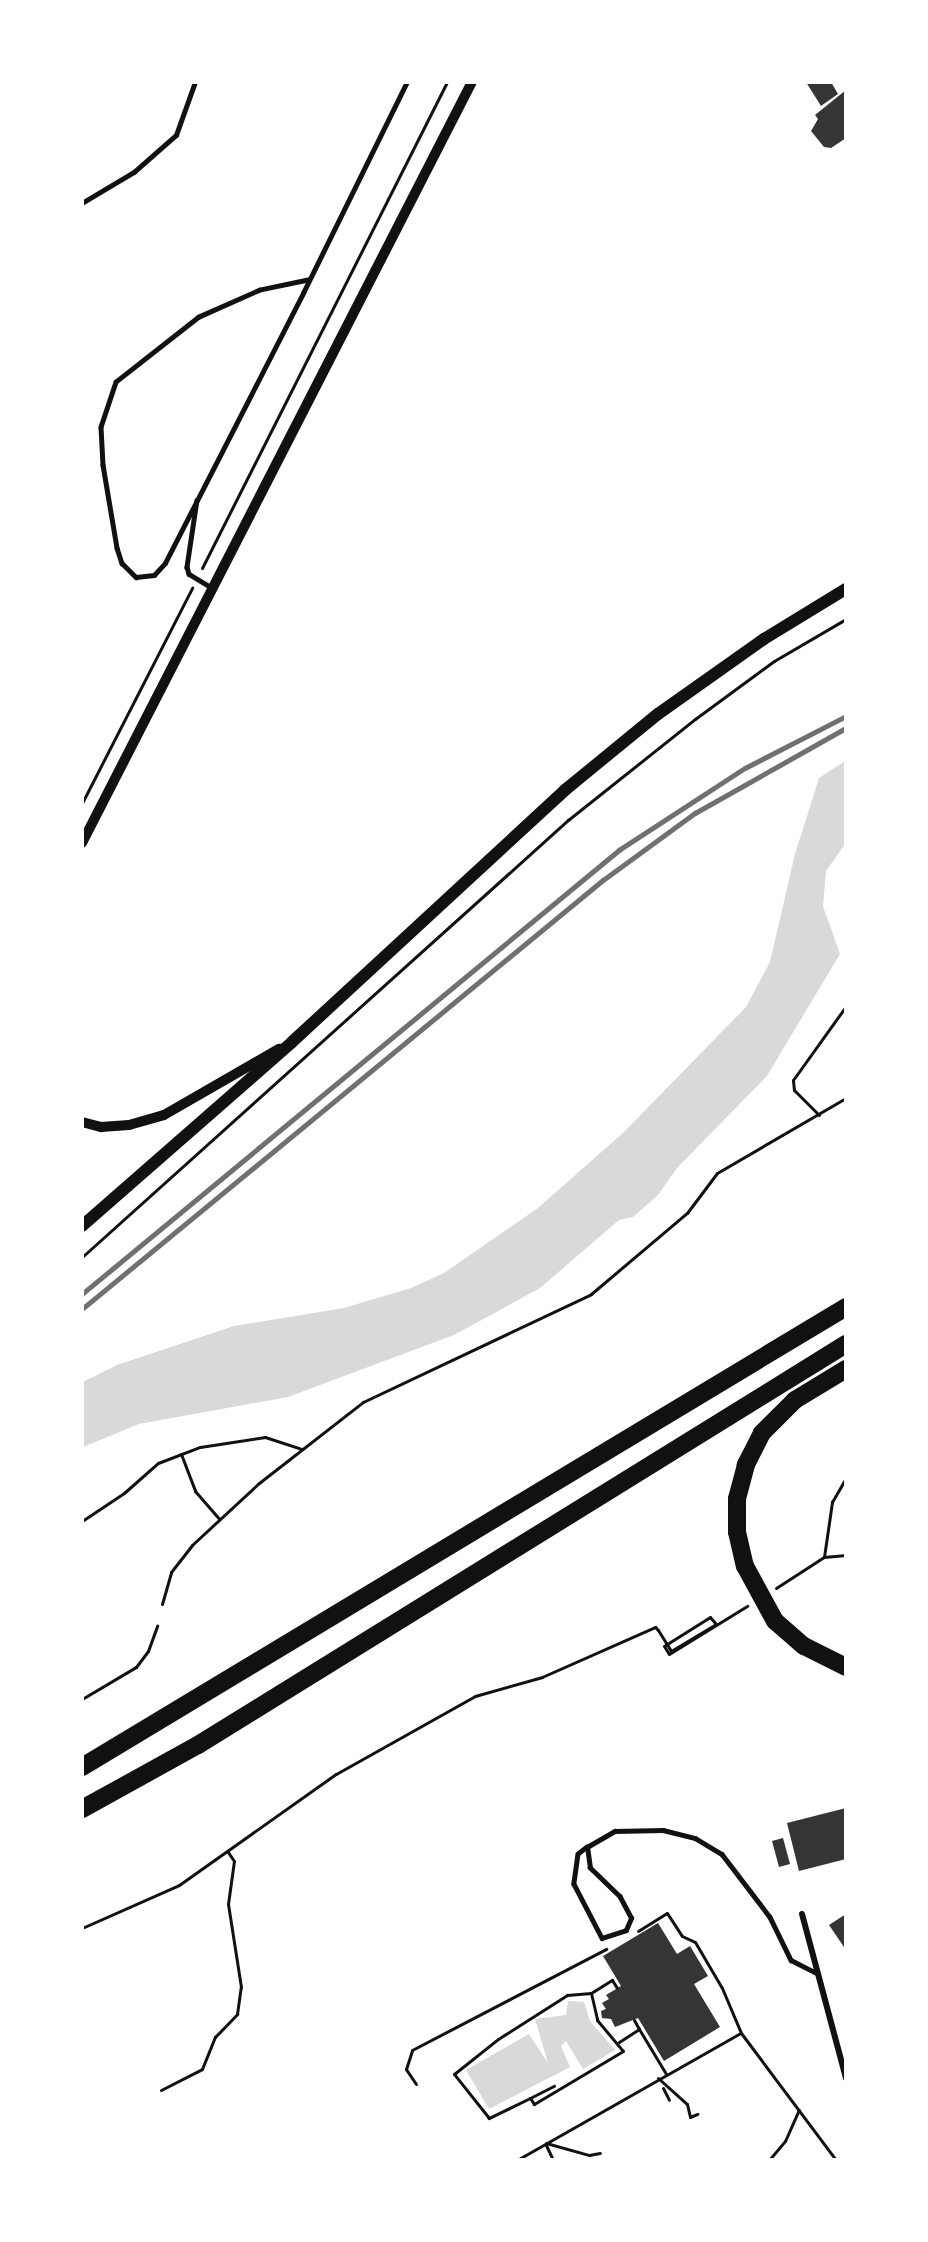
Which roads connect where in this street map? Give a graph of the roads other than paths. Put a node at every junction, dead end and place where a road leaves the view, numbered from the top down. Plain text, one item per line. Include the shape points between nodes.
1 (195, 82) edge
2 (407, 82) edge
3 (472, 82) edge
4 (82, 203) edge
5 (308, 280) junction
6 (197, 498) junction
7 (212, 588) junction
8 (846, 589) edge
9 (82, 843) edge
10 (292, 1042) junction
11 (82, 1122) edge
12 (82, 1226) edge
13 (846, 1307) edge
14 (846, 1344) edge
15 (846, 1369) edge
16 (846, 1667) edge
17 (82, 1767) edge
18 (82, 1809) edge
19 (587, 1846) junction
20 (802, 1914) dead end
21 (817, 1974) junction
22 (846, 2078) edge

1 - 4 lane via 176,135 134,172
2 - 5 lane
3 - 7 street
5 - 6 lane
5 - 6 lane via 260,290 199,317 124,373 111,391 103,415 101,444 117,549 129,572 146,578 159,571
6 - 7 lane via 187,567 196,580
7 - 9 street
8 - 10 main road via 764,639 658,714 565,790
10 - 11 street via 164,1115 129,1125 101,1127
10 - 12 main road
13 - 17 highway
14 - 18 highway via 198,1744
15 - 16 highway via 795,1400 762,1433 746,1466 737,1499 737,1532 745,1566 775,1621 804,1646
19 - 19 lane via 590,1868 620,1896 631,1918 626,1930 610,1937 598,1934 576,1892 578,1854
19 - 21 lane via 615,1831 647,1828 709,1845 739,1872 782,1937 791,1960 806,1964
20 - 21 street
21 - 22 street

